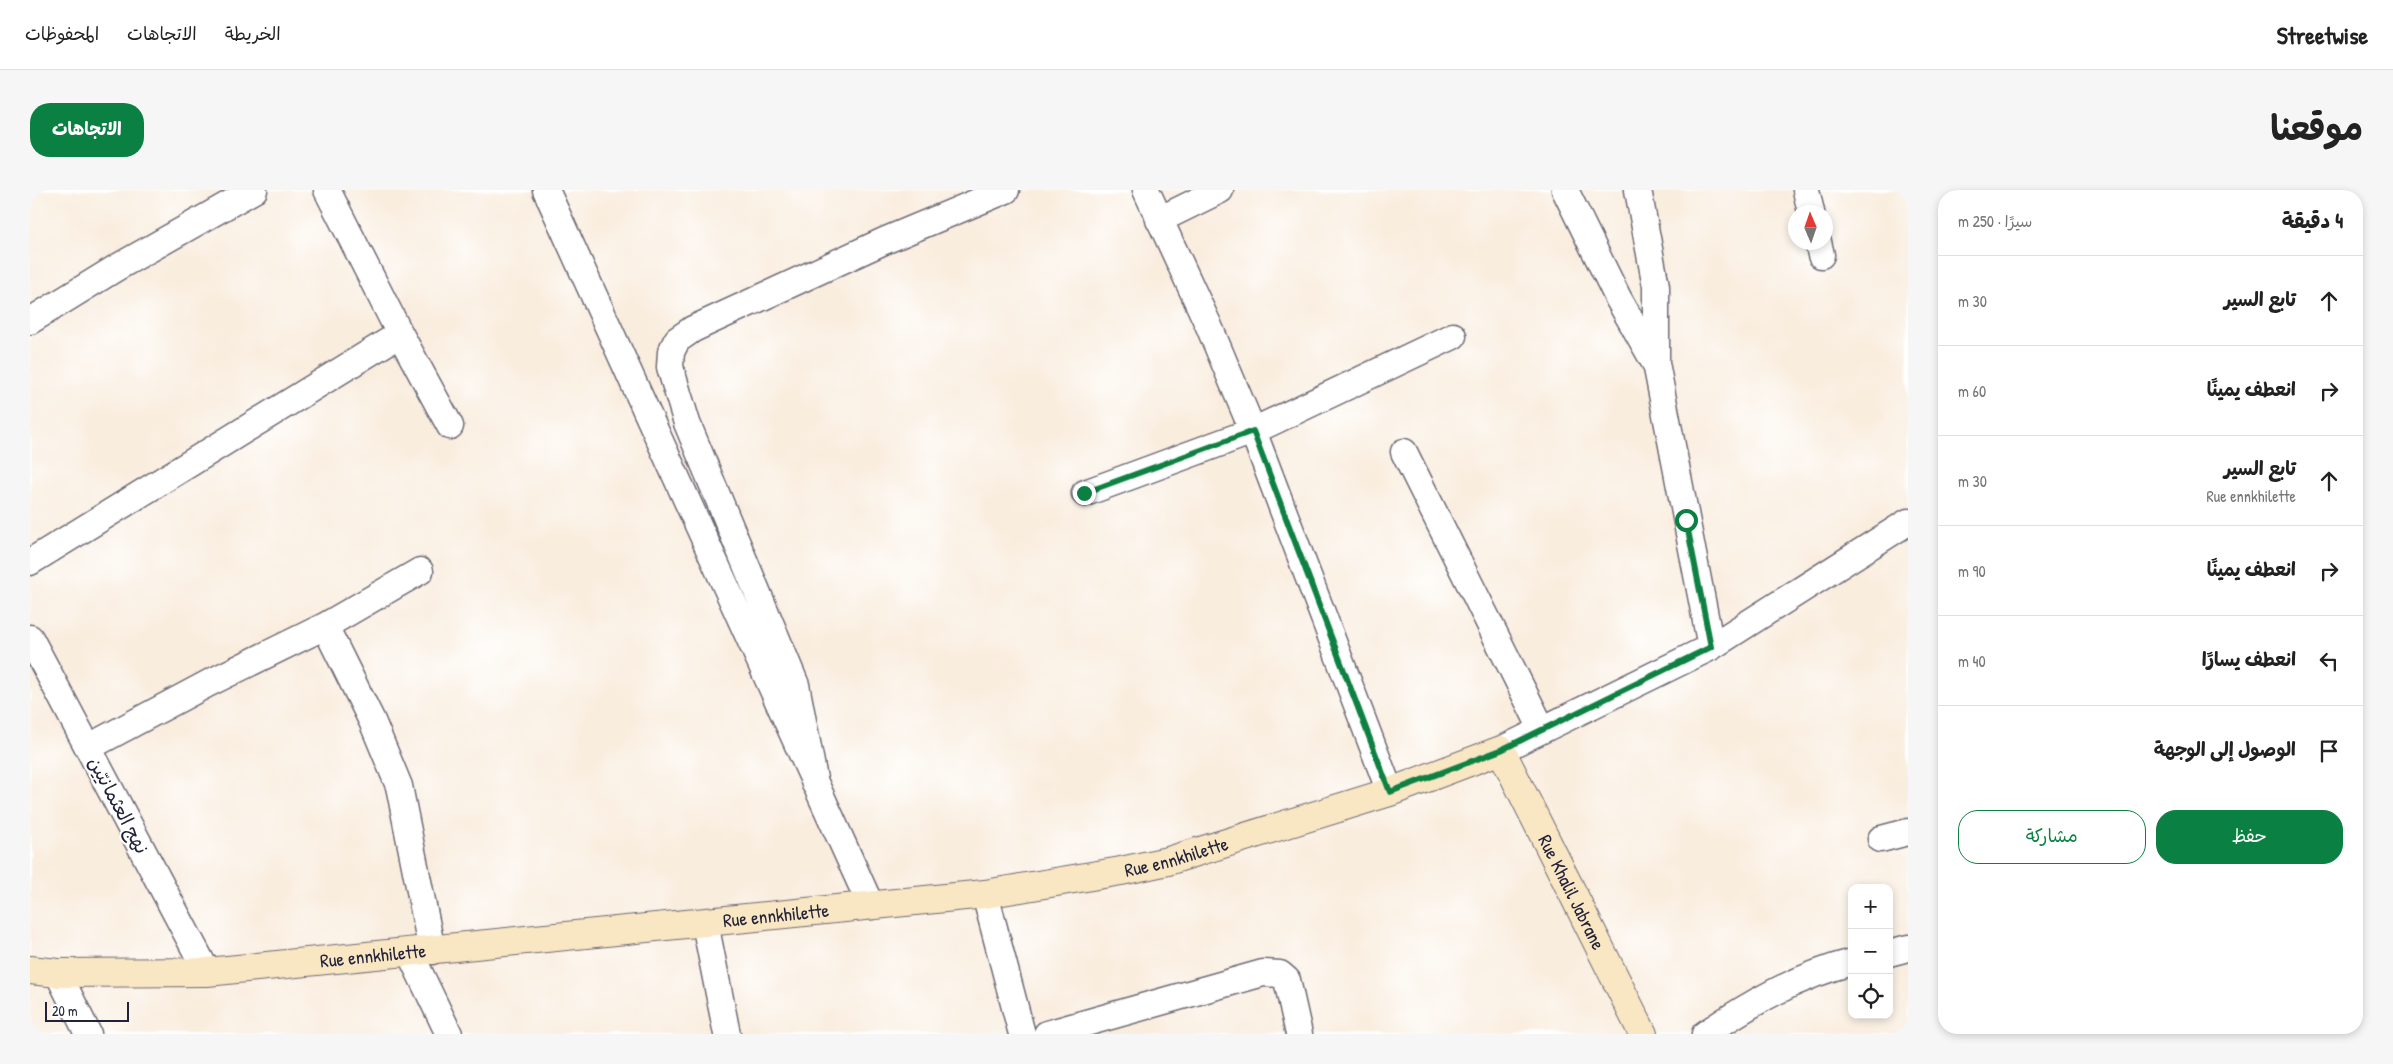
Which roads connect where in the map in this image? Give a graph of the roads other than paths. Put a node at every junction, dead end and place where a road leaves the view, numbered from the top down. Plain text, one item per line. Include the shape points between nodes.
1 (254, 190) edge
2 (327, 190) edge
3 (546, 190) edge
4 (1006, 190) edge
5 (1146, 190) edge
6 (1220, 190) edge
7 (1565, 190) edge
8 (1638, 190) edge
9 (1806, 190) edge
10 (1809, 205) edge
11 (1159, 220) junction
12 (30, 321) edge
13 (400, 334) junction
14 (1453, 336) dead end
15 (1656, 363) junction
16 (450, 426) dead end
17 (1253, 431) junction
18 (1404, 452) dead end
19 (1084, 493) dead end
20 (1908, 522) edge
21 (30, 562) edge
22 (420, 571) dead end
23 (325, 626) junction
24 (30, 638) edge
25 (1711, 647) junction
26 (1542, 730) junction
27 (88, 747) junction
28 (1501, 750) junction
29 (816, 784) junction
30 (1390, 792) junction
31 (1908, 832) edge
32 (1881, 839) dead end
33 (985, 894) junction
34 (871, 906) junction
35 (705, 923) junction
36 (1908, 948) edge
37 (421, 952) junction
38 (1893, 952) edge
39 (1848, 963) edge
40 (30, 970) edge
41 (207, 972) junction
42 (58, 973) junction
43 (1716, 1031) edge
44 (88, 1034) edge
45 (449, 1034) edge
46 (727, 1034) edge
47 (1022, 1034) edge
48 (1047, 1034) edge
49 (1298, 1034) edge
50 (1643, 1034) edge

1 - 12 street
2 - 13 street
3 - 29 street
4 - 29 street via 884,241 694,329 677,340 671,352 670,367 687,423 796,685
5 - 11 street
6 - 11 street
7 - 15 street via 1618,298
8 - 15 street via 1656,286
9 - 10 street
11 - 17 street
13 - 16 street
13 - 21 street
14 - 17 street
15 - 25 street
17 - 19 street
17 - 30 street
18 - 26 street
20 - 25 street
22 - 23 street
23 - 27 street
23 - 37 street via 400,786
24 - 27 street, نهج العثمانيّين
25 - 26 street
26 - 28 street
27 - 41 street, نهج العثمانيّين
28 - 30 street, Rue ennkhilette
28 - 50 street, Rue Khalil Jabrane
29 - 34 street
30 - 33 street, Rue ennkhilette via 1168,860
31 - 32 street
33 - 34 street, Rue ennkhilette
33 - 47 street
34 - 35 street, Rue ennkhilette
35 - 37 street, Rue ennkhilette
35 - 46 street
36 - 38 street
37 - 41 street, Rue ennkhilette
37 - 45 street
39 - 43 street via 1822,970 1771,992
40 - 42 street, Rue ennkhilette
41 - 42 street, Rue ennkhilette
42 - 44 street
48 - 49 street via 1263,973 1280,974 1287,980

